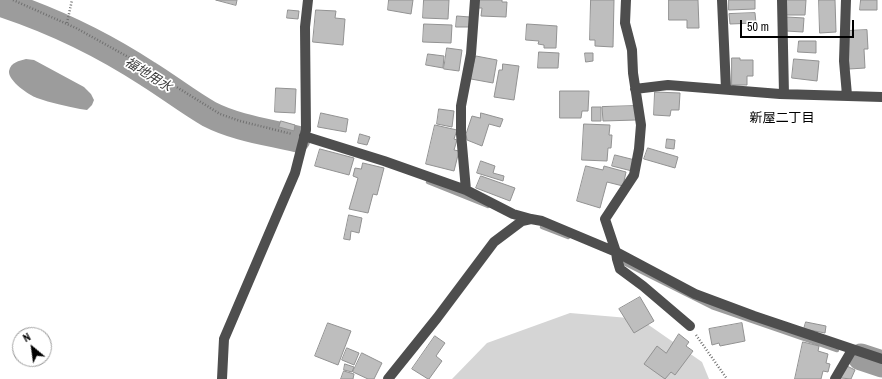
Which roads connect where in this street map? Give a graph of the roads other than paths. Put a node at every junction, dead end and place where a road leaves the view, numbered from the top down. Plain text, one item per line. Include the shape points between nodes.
1 (308, 0) edge
2 (474, 0) edge
3 (626, 0) edge
4 (722, 0) edge
5 (782, 0) edge
6 (846, 0) edge
7 (635, 89) junction
8 (726, 89) junction
9 (784, 94) junction
10 (847, 95) junction
11 (882, 97) edge
12 (304, 136) junction
13 (466, 190) junction
14 (531, 219) junction
15 (616, 252) junction
16 (690, 326) road end
17 (852, 350) junction
18 (882, 359) edge
19 (222, 379) edge
20 (388, 379) edge
21 (835, 379) edge

1 - 12 street
2 - 13 street via 471,54 461,106
3 - 7 street via 625,23 632,50
4 - 8 street
5 - 9 street
6 - 10 street via 844,61
7 - 8 street via 668,85
7 - 15 street via 641,125 634,175 605,219
8 - 9 street
9 - 10 street
10 - 11 street
12 - 13 street
12 - 19 street via 295,173 224,339
13 - 14 street via 513,214
14 - 15 street via 542,221
14 - 20 street via 522,221 494,242
15 - 16 street via 620,269
15 - 17 street via 695,294
17 - 18 street
17 - 21 street

